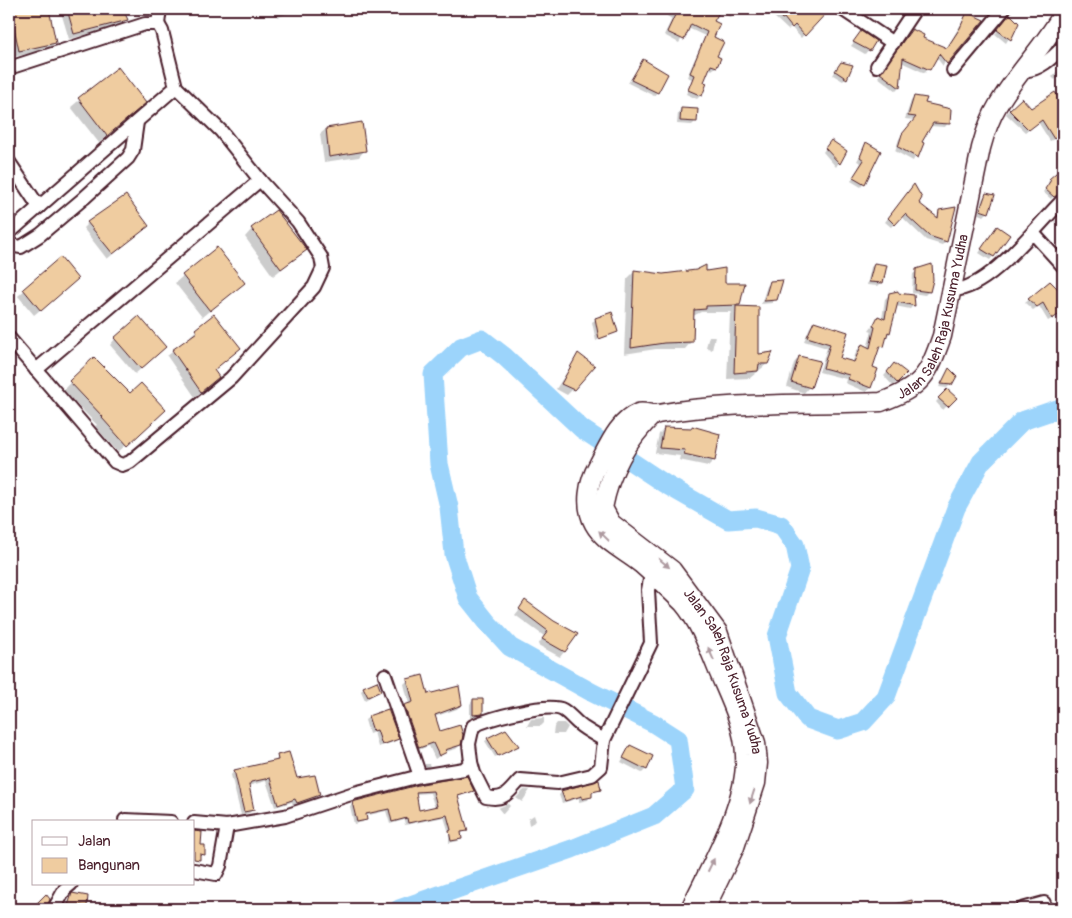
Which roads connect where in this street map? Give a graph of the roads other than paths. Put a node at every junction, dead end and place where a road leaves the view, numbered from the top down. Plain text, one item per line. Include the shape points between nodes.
1 (160, 9) edge
2 (842, 9) edge
3 (915, 9) edge
4 (1004, 9) edge
5 (1055, 9) edge
6 (1063, 13) edge
7 (158, 24) junction
8 (893, 43) junction
9 (1063, 47) edge
10 (877, 66) dead end
11 (10, 69) edge
12 (953, 70) dead end
13 (1023, 70) junction
14 (176, 86) junction
15 (137, 122) junction
16 (9, 162) edge
17 (260, 180) junction
18 (1063, 200) edge
19 (39, 207) junction
20 (9, 233) edge
21 (1033, 233) junction
22 (9, 245) edge
23 (1063, 266) edge
24 (953, 290) junction
25 (9, 338) edge
26 (36, 370) junction
27 (603, 473) junction
28 (651, 574) junction
29 (385, 675) dead end
30 (604, 740) junction
31 (471, 762) junction
32 (420, 776) junction
33 (195, 823) edge
34 (227, 826) junction
35 (195, 870) edge
36 (69, 886) edge
37 (1044, 902) dead end
38 (54, 909) edge
39 (690, 909) edge
40 (705, 909) edge
41 (1022, 909) edge

1 - 7 street
2 - 8 street
3 - 8 street
4 - 12 street
5 - 6 street
6 - 13 street, Jalan Saleh Raja Kusuma Yudha via 1050,36
7 - 11 street via 145,24
7 - 14 street
8 - 10 street
9 - 13 street via 1045,63 1029,71
13 - 24 street, Jalan Saleh Raja Kusuma Yudha via 998,104 988,126
14 - 15 street
14 - 17 street via 221,131
15 - 19 street
15 - 22 street via 133,150 121,165 40,235 21,247
16 - 19 street
17 - 26 street
17 - 26 street via 309,237 323,268 314,286 231,378 130,462 122,465 115,462
18 - 21 street
19 - 20 street
21 - 23 street
21 - 24 street via 988,275 963,290
24 - 27 street, Jalan Saleh Raja Kusuma Yudha via 933,362 921,381 904,394 881,402 694,409 654,414 641,412 636,414
25 - 26 street
28 -> 27 street, Jalan Saleh Raja Kusuma Yudha via 611,543 593,522 588,494
27 -> 40 street, Jalan Saleh Raja Kusuma Yudha via 603,508 608,520 672,570 718,632 756,743 756,782 735,847
28 - 30 street via 648,590 652,644
39 -> 28 street, Jalan Saleh Raja Kusuma Yudha via 732,816 745,774 745,754 741,729 697,623 684,604
29 - 32 street
30 - 31 street via 583,728 564,711 555,707 538,707 473,726 469,744
30 - 31 street via 602,767 592,775 551,784 520,780 509,795 494,798 486,797
31 - 32 street via 464,769
32 - 34 street via 285,816
33 - 34 street
34 - 35 street via 216,874
36 - 38 street
37 - 41 street

